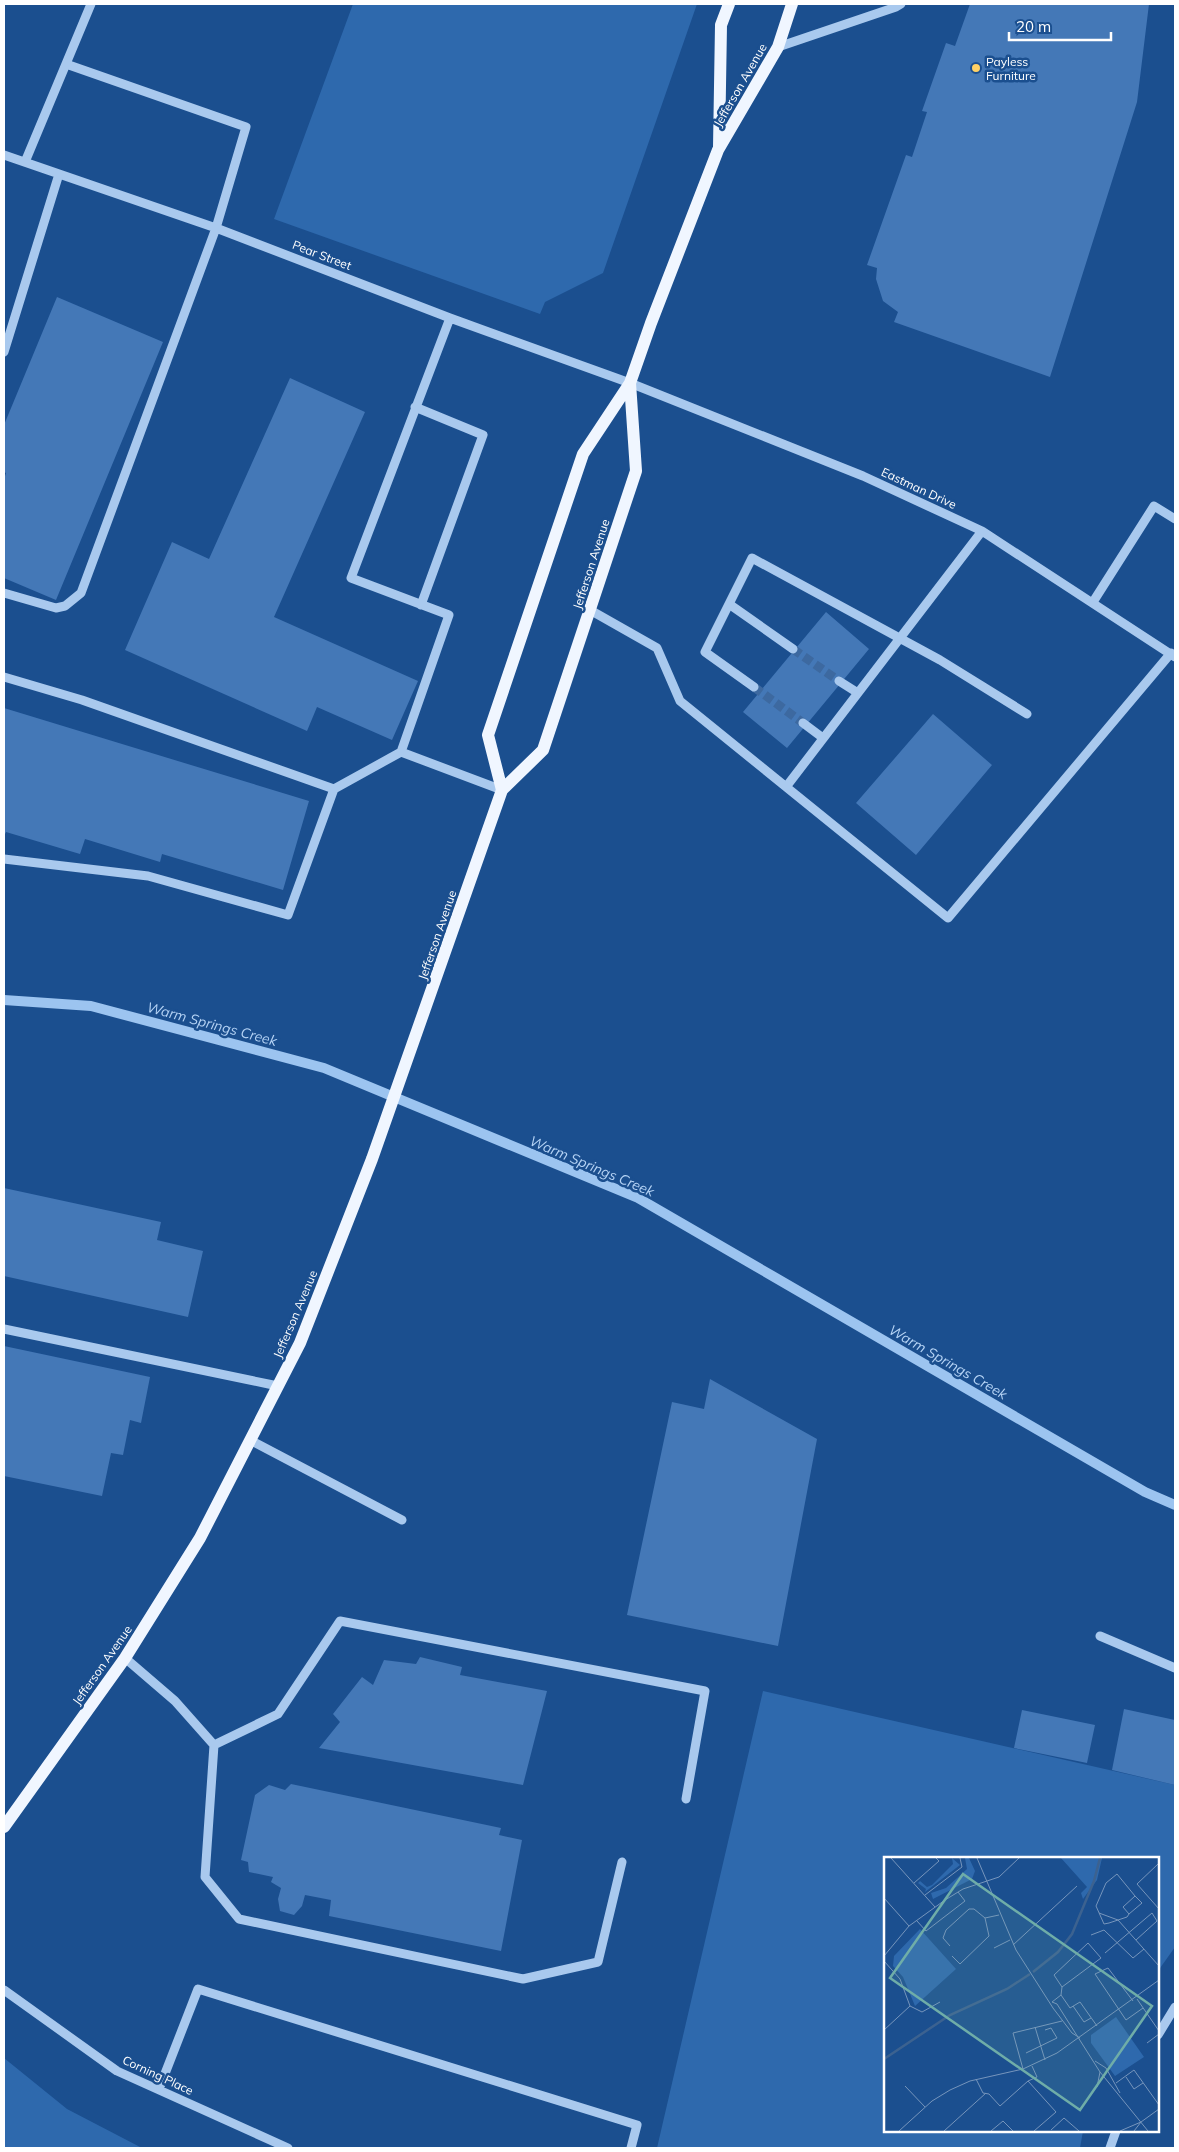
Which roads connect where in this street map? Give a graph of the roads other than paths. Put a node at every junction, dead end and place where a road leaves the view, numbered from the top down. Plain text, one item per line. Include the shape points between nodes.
1 (91, 4) edge
2 (728, 4) edge
3 (792, 4) edge
4 (901, 4) edge
5 (778, 46) junction
6 (66, 64) junction
7 (718, 150) junction
8 (4, 155) edge
9 (25, 162) junction
10 (59, 174) junction
11 (216, 228) junction
12 (450, 318) junction
13 (4, 352) edge
14 (630, 383) junction
15 (415, 407) junction
16 (1175, 519) edge
17 (982, 531) junction
18 (4, 594) edge
19 (1094, 602) junction
20 (729, 604) junction
21 (422, 605) junction
22 (590, 610) junction
23 (900, 639) junction
24 (793, 649) tunnel mouth
25 (1173, 655) edge
26 (4, 678) edge
27 (839, 681) tunnel mouth
28 (754, 688) tunnel mouth
29 (858, 693) junction
30 (1027, 714) dead end
31 (803, 724) tunnel mouth
32 (823, 738) junction
33 (401, 752) junction
34 (786, 787) junction
35 (334, 789) junction
36 (502, 790) junction
37 (4, 859) edge
38 (4, 1329) edge
39 (278, 1386) junction
40 (250, 1440) junction
41 (402, 1520) dead end
42 (1100, 1636) dead end
43 (125, 1658) junction
44 (1175, 1668) edge
45 (214, 1745) junction
46 (686, 1799) dead end
47 (4, 1826) edge
48 (622, 1862) dead end
49 (4, 1990) edge
50 (1175, 2007) edge
51 (1159, 2033) edge
52 (159, 2089) junction
53 (1116, 2132) edge
54 (288, 2148) edge
55 (631, 2148) edge
56 (1110, 2148) edge

1 - 6 street
2 - 7 main road, Jefferson Avenue via 721,26
3 - 5 main road, Jefferson Avenue
4 - 5 street
5 - 7 main road, Jefferson Avenue
6 - 9 street
6 - 11 street via 246,126
7 - 14 main road, Jefferson Avenue
8 - 9 street, Pear Street
9 - 10 street, Pear Street
10 - 11 street, Pear Street
10 - 13 street
11 - 12 street, Pear Street
11 - 18 street via 81,593 65,606 56,608
12 - 14 street, Pear Street
12 - 15 street
14 - 17 street, Eastman Drive via 863,476
14 - 22 main road, Jefferson Avenue via 636,471
14 - 36 main road, Jefferson Avenue via 583,454 488,735
15 - 21 street via 483,435
15 - 21 street via 351,578
16 - 19 street via 1154,506
17 - 19 street, Eastman Drive
17 - 23 street
19 - 25 street, Eastman Drive
20 - 23 street via 752,558
20 - 24 street
20 - 28 street via 705,652
21 - 33 street via 449,615
22 - 34 street via 657,648 680,701
22 - 36 main road, Jefferson Avenue via 543,750
23 - 29 street
23 - 30 street
25 - 34 street via 948,918
26 - 35 street via 82,700
27 - 29 street
29 - 32 street
31 - 32 street
32 - 34 street
33 - 35 street
33 - 36 street
35 - 37 street via 288,915 148,876
36 - 39 main road, Jefferson Avenue via 372,1159 300,1343
38 - 39 street
39 - 40 main road, Jefferson Avenue
40 - 41 street
40 - 43 main road, Jefferson Avenue via 200,1538
42 - 44 street
43 - 45 street via 175,1702
43 - 47 main road, Jefferson Avenue
45 - 46 street via 278,1714 340,1622 705,1691
45 - 48 street via 205,1877 239,1919 523,1979 598,1962
49 - 52 street, Corning Place via 117,2071
50 - 51 street
52 - 54 street, Corning Place
52 - 55 street via 198,1989 637,2125
53 - 56 street

